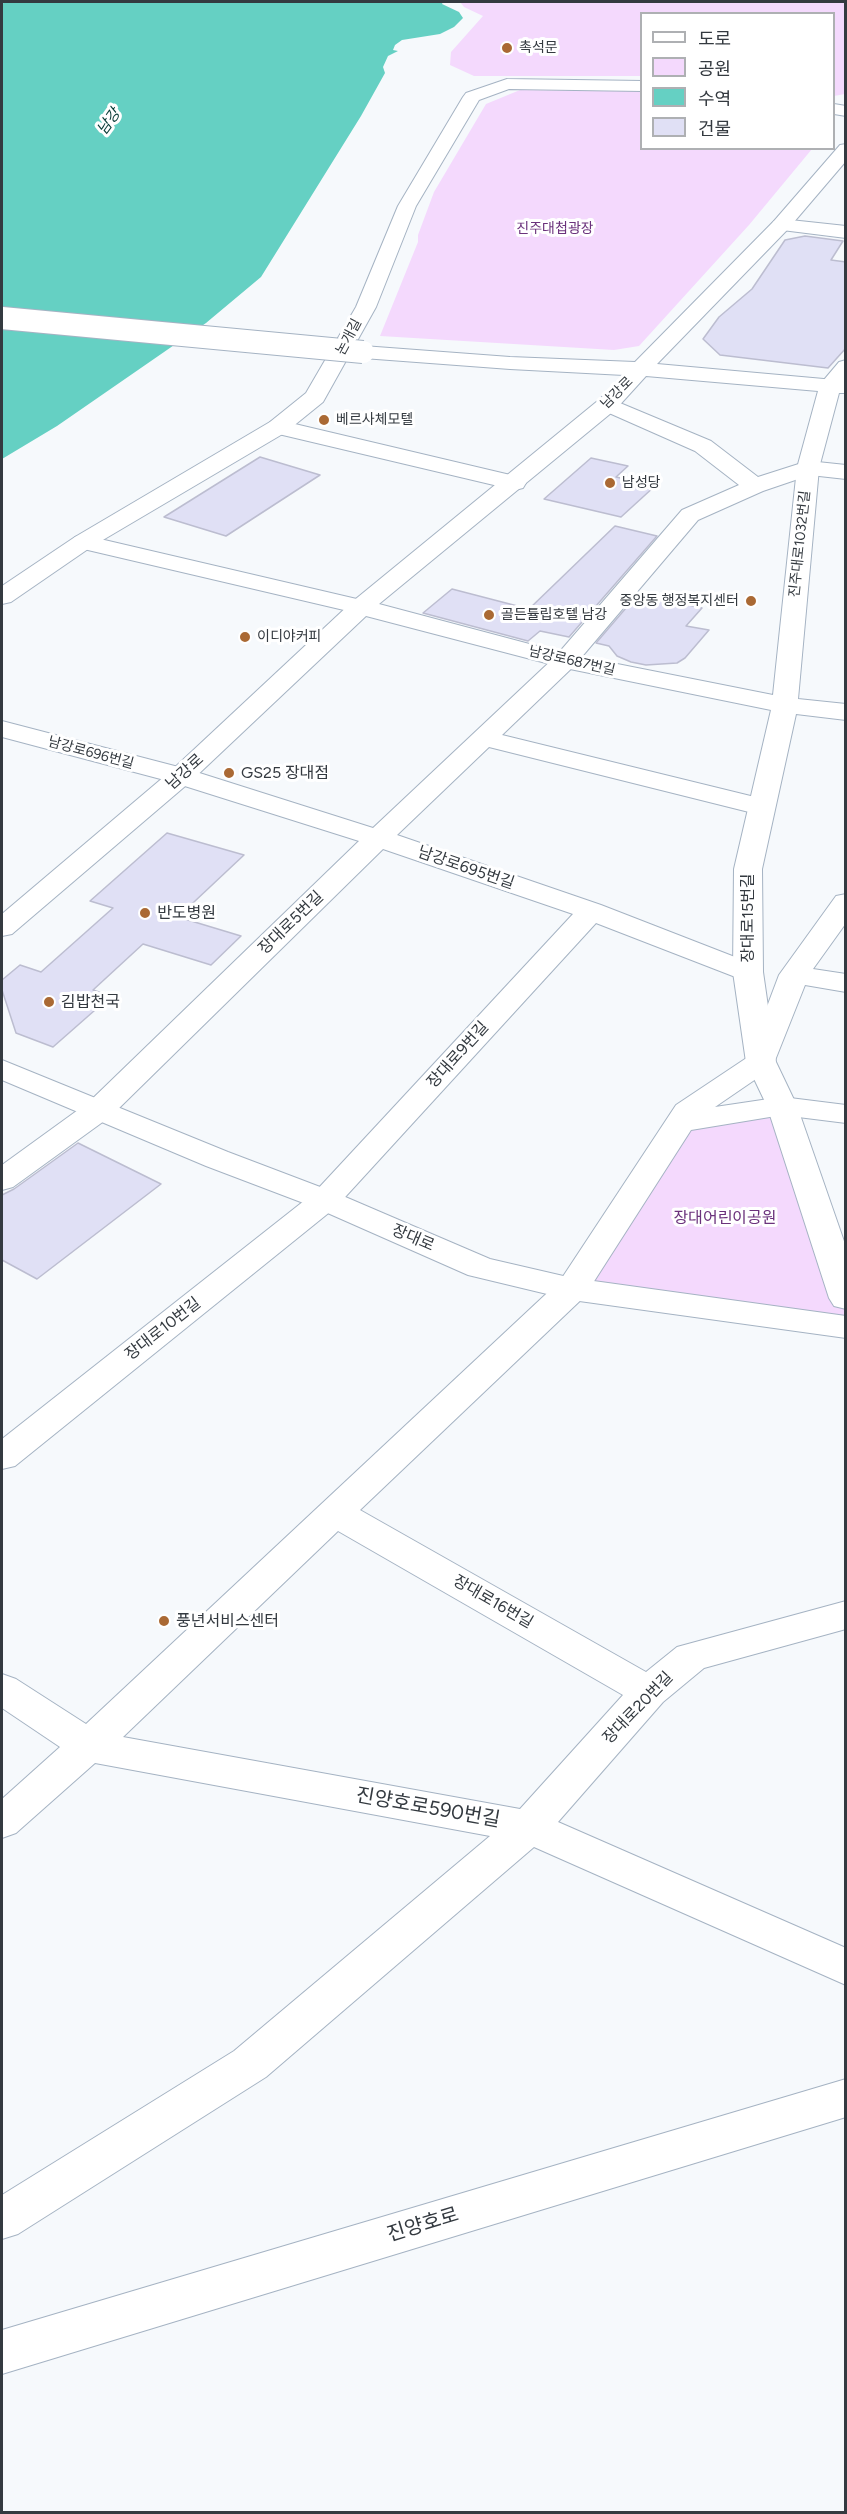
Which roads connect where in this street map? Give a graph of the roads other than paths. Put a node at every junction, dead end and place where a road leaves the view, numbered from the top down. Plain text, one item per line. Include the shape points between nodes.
1 (640, 86) edge
2 (846, 149) edge
3 (781, 225) junction
4 (846, 232) edge
5 (2, 318) edge
6 (846, 366) edge
7 (641, 369) junction
8 (838, 386) edge
9 (608, 404) junction
10 (278, 428) junction
11 (808, 468) junction
12 (846, 472) edge
13 (515, 483) junction
14 (756, 486) junction
15 (83, 542) junction
16 (2, 597) edge
17 (361, 607) junction
18 (566, 661) junction
19 (785, 705) junction
20 (846, 712) edge
21 (2, 729) edge
22 (483, 738) junction
23 (181, 776) junction
24 (761, 807) junction
25 (378, 838) junction
26 (846, 902) edge
27 (591, 911) junction
28 (2, 928) edge
29 (748, 972) junction
30 (794, 975) junction
31 (846, 983) edge
32 (761, 1062) junction
33 (2, 1069) edge
34 (782, 1106) junction
35 (100, 1109) junction
36 (846, 1114) edge
37 (679, 1122) junction
38 (2, 1180) edge
39 (325, 1200) junction
40 (572, 1289) junction
41 (846, 1298) edge
42 (846, 1327) edge
43 (2, 1457) edge
44 (336, 1513) junction
45 (846, 1615) edge
46 (2, 1689) edge
47 (650, 1692) junction
48 (88, 1746) junction
49 (2, 1822) edge
50 (529, 1827) junction
51 (846, 1967) edge
52 (846, 2098) edge
53 (2, 2219) edge
54 (2, 2352) edge

1 - 10 street, 논개길 via 507,84 472,97 407,206 366,307 329,376 315,397
2 - 3 street, 남강로
3 - 4 street
3 - 7 street, 남강로
5 - 7 street, bridge via 363,352
6 - 8 street
7 - 8 street
7 - 9 street, 남강로
8 - 11 street, 진주대로1032번길
9 - 13 street, 남강로
9 - 14 street via 703,446
10 - 13 street
10 - 15 street, 논개길
11 - 12 street
11 - 14 street, 장대로5번길
11 - 19 street, 진주대로1032번길
13 - 17 street, 남강로
14 - 18 street, 장대로5번길 via 690,515
15 - 16 street, 논개길
15 - 17 street
17 - 18 street, 남강로687번길
17 - 23 street, 남강로
18 - 19 street, 남강로687번길
18 - 22 street, 장대로5번길
19 - 20 street, 남강로687번길
19 - 24 street, 장대로15번길
21 - 23 street, 남강로696번길
22 - 24 street
22 - 25 street, 장대로5번길
23 - 25 street, 남강로695번길
23 - 28 street, 남강로
24 - 29 street, 장대로15번길 via 748,869
25 - 27 street, 남강로695번길
25 - 35 street, 장대로5번길
26 - 30 street
27 - 29 street, 남강로695번길
27 - 39 street, 장대로9번길
29 - 32 street, 장대로15번길
30 - 31 street
30 - 32 street
32 - 34 street, 장대로15번길
32 - 37 street via 687,1112
33 - 35 street, 장대로
34 - 36 street
34 - 37 street
34 - 41 street
35 - 38 street, 장대로5번길
35 - 39 street, 장대로
37 - 40 street
39 - 40 street, 장대로 via 480,1267
39 - 43 street, 장대로10번길
40 - 42 street, 장대로
40 - 44 street
44 - 47 street, 장대로16번길
44 - 48 street
45 - 47 street, 장대로20번길 via 691,1657
46 - 48 street, 진양호로590번길
47 - 50 street, 장대로20번길
48 - 49 street
48 - 50 street, 진양호로590번길
50 - 51 street, 진양호로590번길
50 - 53 street via 250,2064
52 - 54 street, 진양호로

